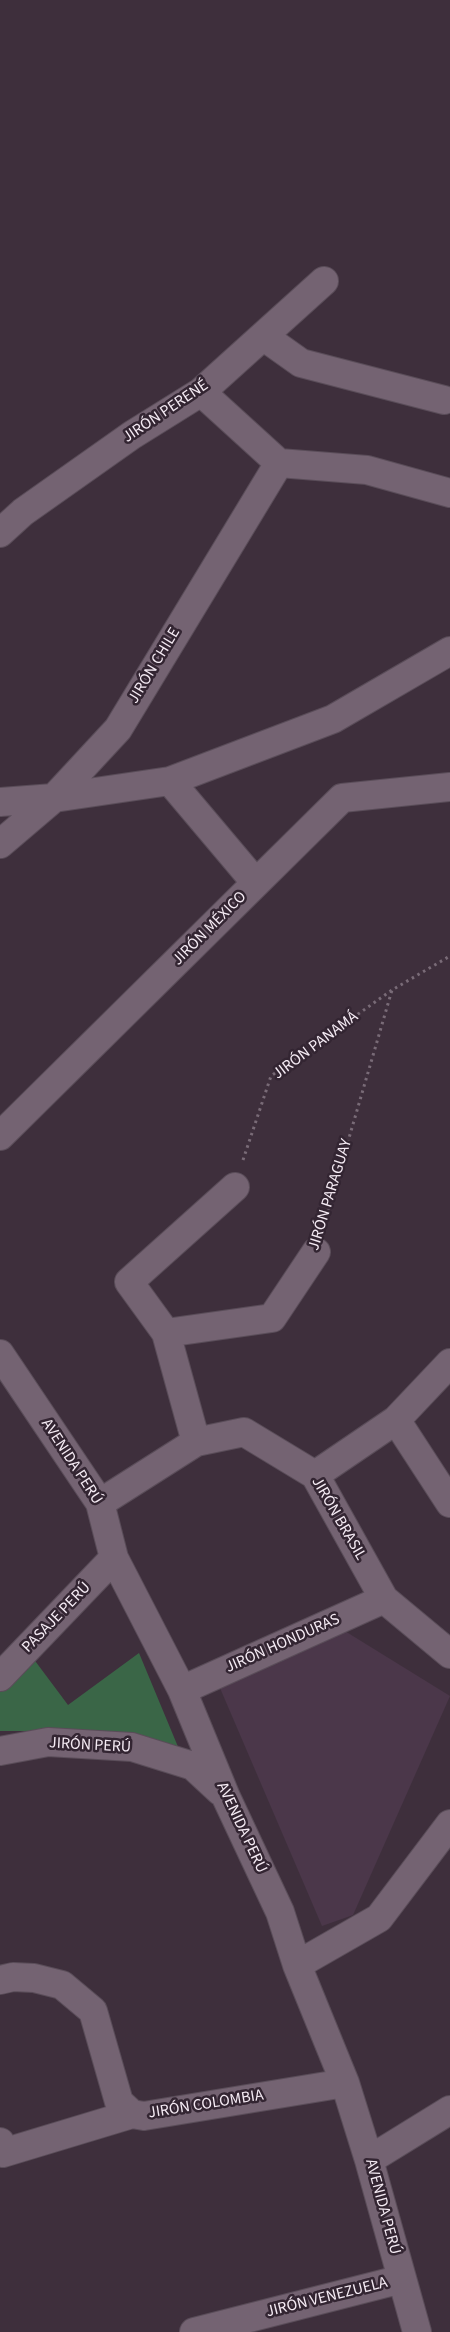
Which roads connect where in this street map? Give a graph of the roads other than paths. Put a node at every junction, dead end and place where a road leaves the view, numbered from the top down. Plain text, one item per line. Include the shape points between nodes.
1 (324, 281) dead end
2 (263, 336) junction
3 (201, 392) junction
4 (444, 400) dead end
5 (279, 463) junction
6 (450, 493) edge
7 (0, 533) edge
8 (450, 651) edge
9 (170, 781) junction
10 (450, 787) edge
11 (54, 798) junction
12 (0, 802) edge
13 (0, 844) edge
14 (256, 883) junction
15 (0, 1136) edge
16 (235, 1187) road end
17 (316, 1252) road end
18 (166, 1333) junction
19 (0, 1354) edge
20 (450, 1363) edge
21 (396, 1420) junction
22 (196, 1442) junction
23 (315, 1475) junction
24 (100, 1503) junction
25 (450, 1503) edge
26 (114, 1558) junction
27 (384, 1599) junction
28 (450, 1654) edge
29 (0, 1677) edge
30 (182, 1690) junction
31 (0, 1751) edge
32 (226, 1796) junction
33 (450, 1824) edge
34 (298, 1965) junction
35 (0, 1980) edge
36 (345, 2083) junction
37 (450, 2110) edge
38 (132, 2114) junction
39 (0, 2142) edge
40 (369, 2160) junction
41 (402, 2279) junction
42 (194, 2332) edge
43 (417, 2332) edge

1 - 2 street, JIRÓN PERENÉ
2 - 3 street, JIRÓN PERENÉ
2 - 4 street via 301,363
3 - 5 street
3 - 7 street, JIRÓN PERENÉ via 132,435 22,512
5 - 6 street via 367,470
5 - 11 street, JIRÓN CHILE via 118,729
8 - 9 street via 334,719
9 - 11 street
9 - 14 street
10 - 14 street, JIRÓN MÉXICO via 342,798
11 - 12 street
11 - 13 street, JIRÓN CHILE
14 - 15 street, JIRÓN MÉXICO
16 - 18 street via 129,1282
17 - 18 street, JIRÓN PARAGUAY via 272,1318
18 - 22 street
19 - 24 street, AVENIDA PERÚ
20 - 21 street
21 - 23 street
21 - 25 street
22 - 23 street, JIRÓN BRASIL via 244,1432
22 - 24 street
23 - 27 street, JIRÓN BRASIL
24 - 26 street, AVENIDA PERÚ
26 - 29 street, PASAJE PERÚ
26 - 30 street, AVENIDA PERÚ
27 - 28 street, JIRÓN BRASIL
27 - 30 street, JIRÓN HONDURAS
30 - 32 street, AVENIDA PERÚ
31 - 32 street, JIRÓN PERÚ via 48,1742 132,1746 193,1766
32 - 34 street, AVENIDA PERÚ via 280,1912
33 - 34 street via 378,1918
34 - 36 street, AVENIDA PERÚ
35 - 38 street, JIRÓN COLOMBIA via 34,1978 62,1985 93,2011 119,2102
36 - 38 street, JIRÓN COLOMBIA via 144,2116
36 - 40 street, AVENIDA PERÚ
37 - 40 street
38 - 39 street via 4,2153
40 - 41 street, AVENIDA PERÚ
41 - 42 street, JIRÓN VENEZUELA
41 - 43 street, AVENIDA PERÚ

